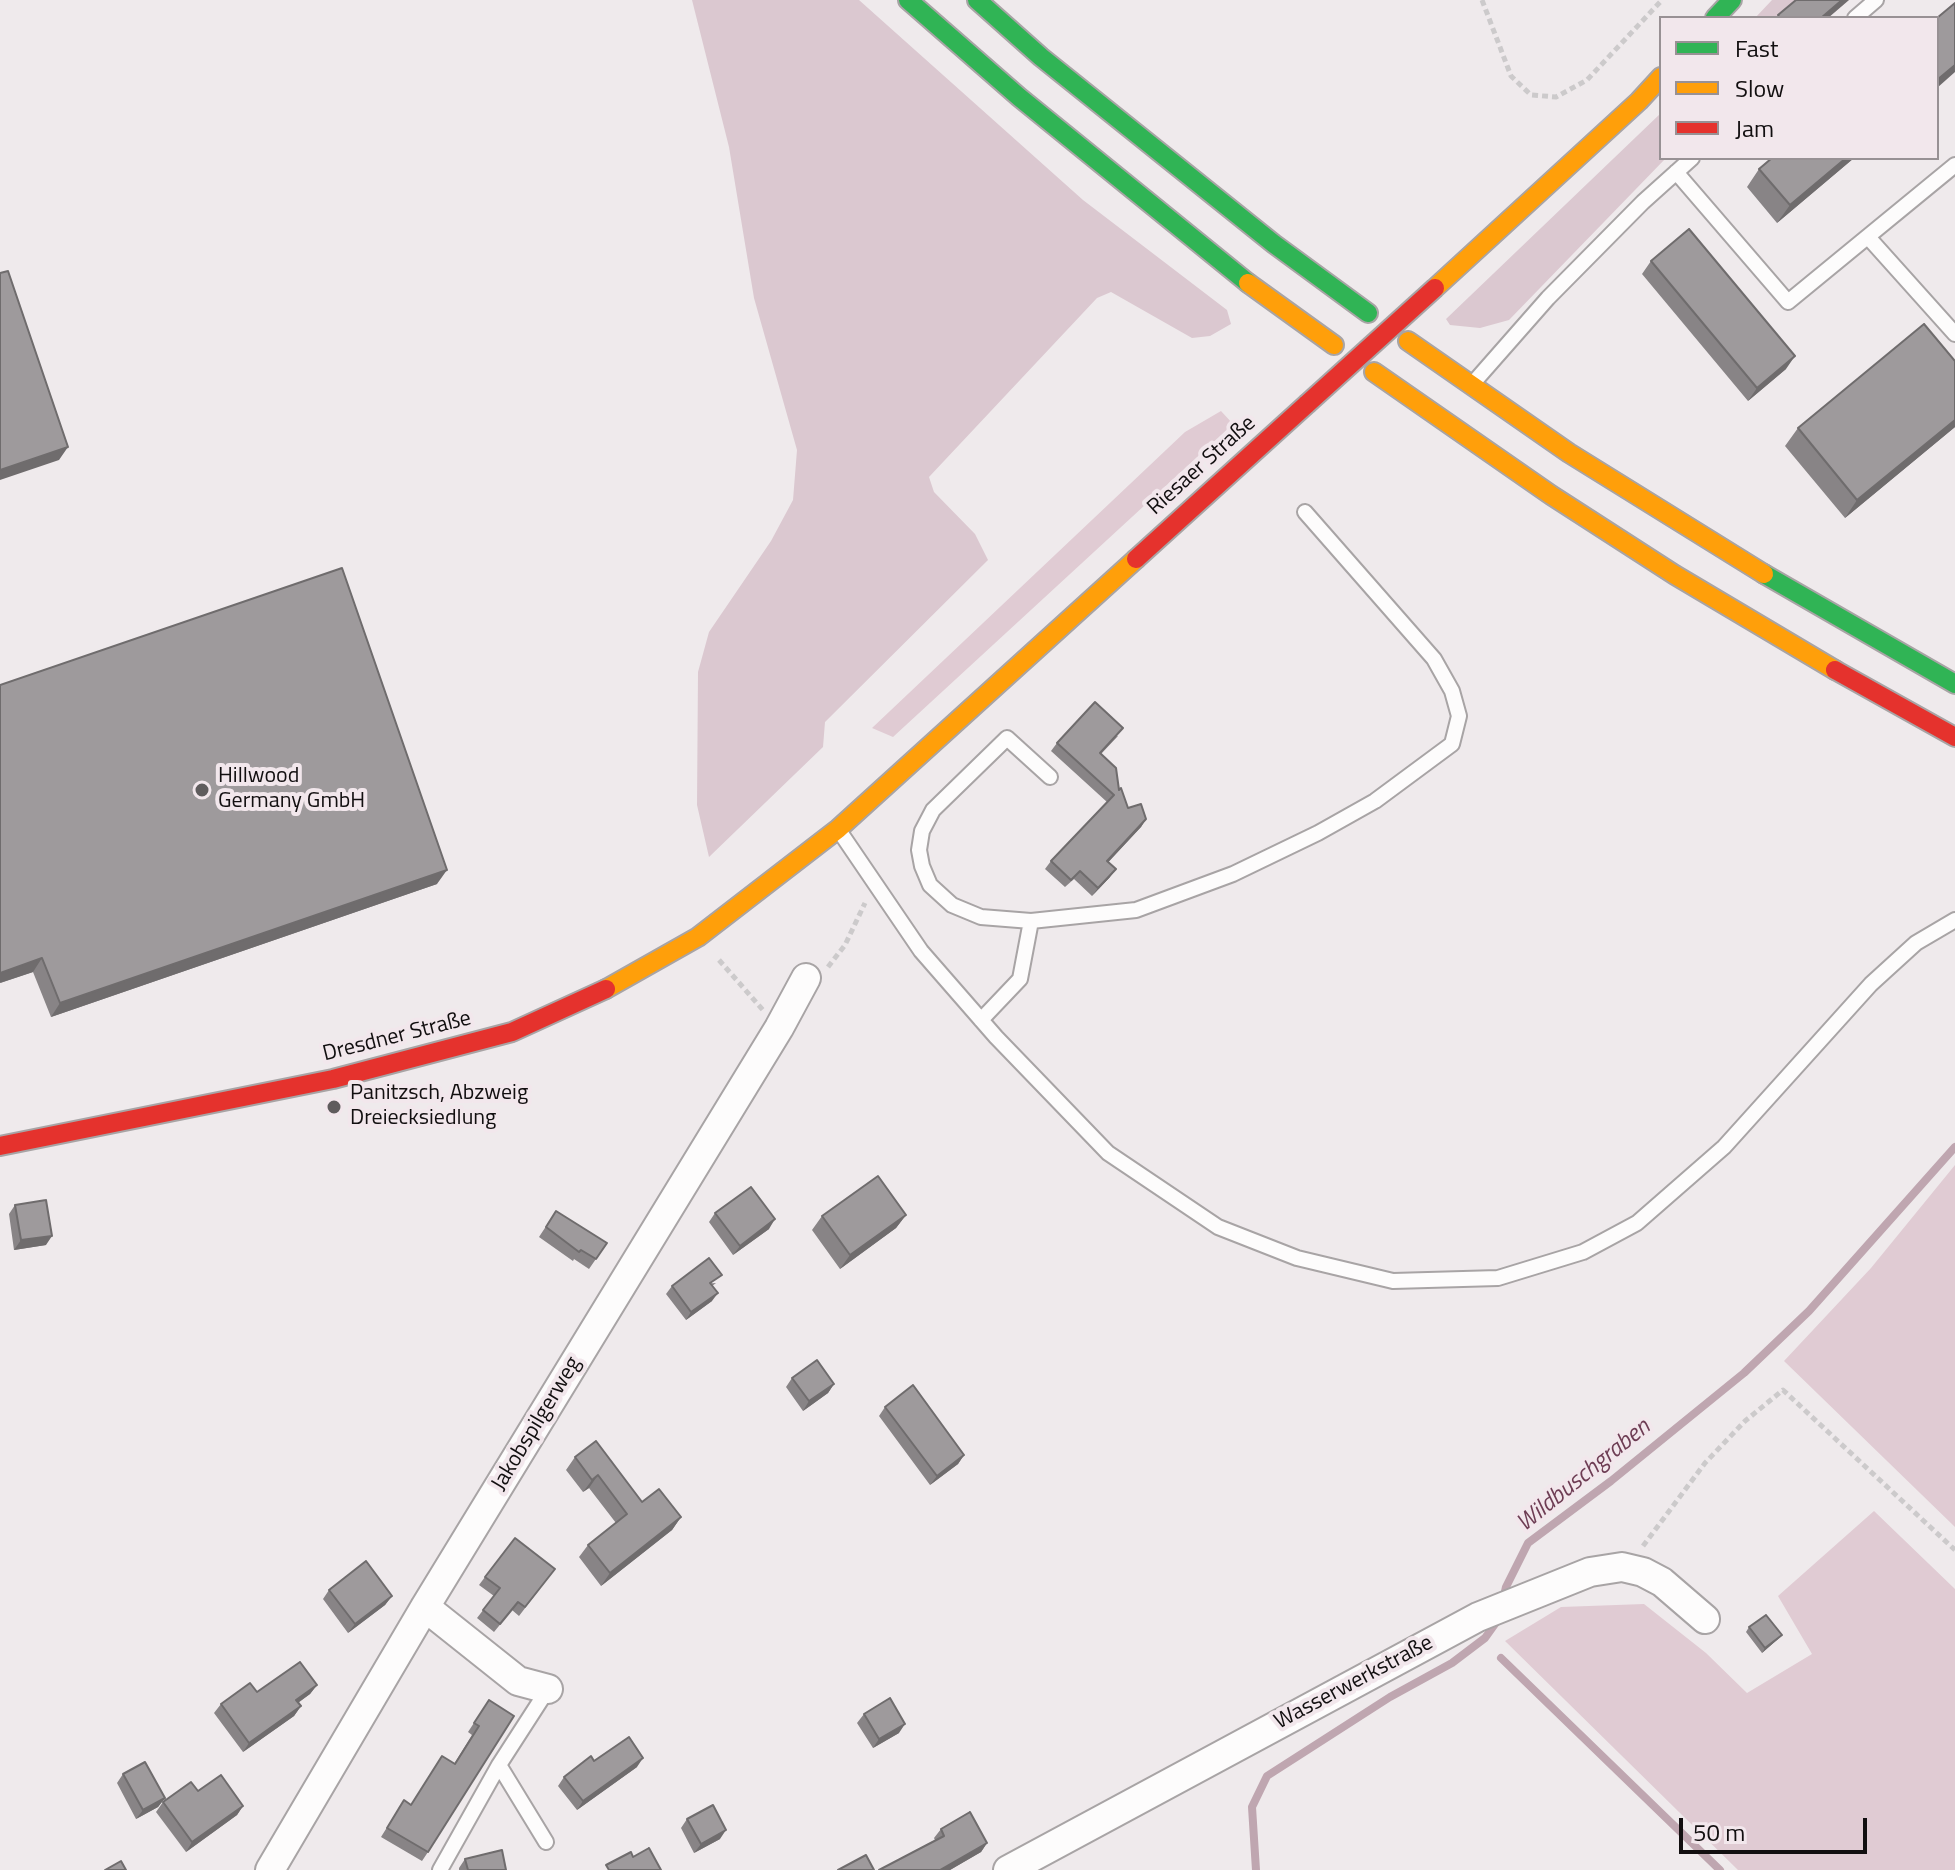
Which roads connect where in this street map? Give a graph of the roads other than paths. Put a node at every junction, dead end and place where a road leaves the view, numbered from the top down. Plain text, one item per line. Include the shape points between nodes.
1 (908, 0) edge
2 (977, 0) edge
3 (1732, 0) edge
4 (1876, 0) edge
5 (1717, 16) edge
6 (1857, 16) edge
7 (1659, 79) edge
8 (1690, 160) edge
9 (1955, 165) edge
10 (1676, 172) junction
11 (1868, 237) junction
12 (1368, 313) dead end
13 (1955, 334) edge
14 (1408, 341) dead end
15 (1334, 345) dead end
16 (1374, 372) dead end
17 (1471, 386) junction
18 (1305, 512) dead end
19 (1955, 684) edge
20 (1955, 737) edge
21 (1050, 777) dead end
22 (838, 829) junction
23 (770, 884) joint
24 (1955, 920) edge
25 (1031, 921) junction
26 (806, 978) road end
27 (981, 1020) junction
28 (0, 1146) edge
29 (425, 1607) junction
30 (1705, 1619) dead end
31 (548, 1689) joint
32 (499, 1765) junction
33 (546, 1842) dead end
34 (270, 1870) edge
35 (440, 1870) edge
36 (1008, 1870) edge

1 - 15 main road via 1240,277
2 - 12 main road via 1274,244
3 - 5 main road
4 - 6 lane
7 - 22 main road, Riesaer Straße, bridge
8 - 10 lane
9 - 11 lane
10 - 11 lane via 1788,302
10 - 17 lane via 1548,298
11 - 13 lane
14 - 17 main road
16 - 20 main road via 1675,575
17 - 19 main road via 1709,542
18 - 25 lane via 1434,659 1459,716 1452,744 1375,801 1233,874 1136,910
21 - 25 lane via 1007,738 933,810 919,850 930,885 952,905 981,917
22 - 23 main road, Riesaer Straße
22 - 27 lane via 921,951
23 - 28 main road, Dresdner Straße via 698,937 602,991 497,1036 333,1079
24 - 27 lane via 1916,943 1871,984 1724,1147 1637,1223 1583,1252 1498,1278 1393,1281 1297,1258 1218,1227 1108,1153
25 - 27 lane via 1020,979
26 - 29 street, Jakobspilgerweg
29 - 31 street via 518,1681
29 - 34 street, Jakobspilgerweg
30 - 36 street, Wasserwerkstraße via 1643,1572 1622,1567 1590,1572 1478,1617
31 - 32 lane
32 - 33 lane
32 - 35 lane

